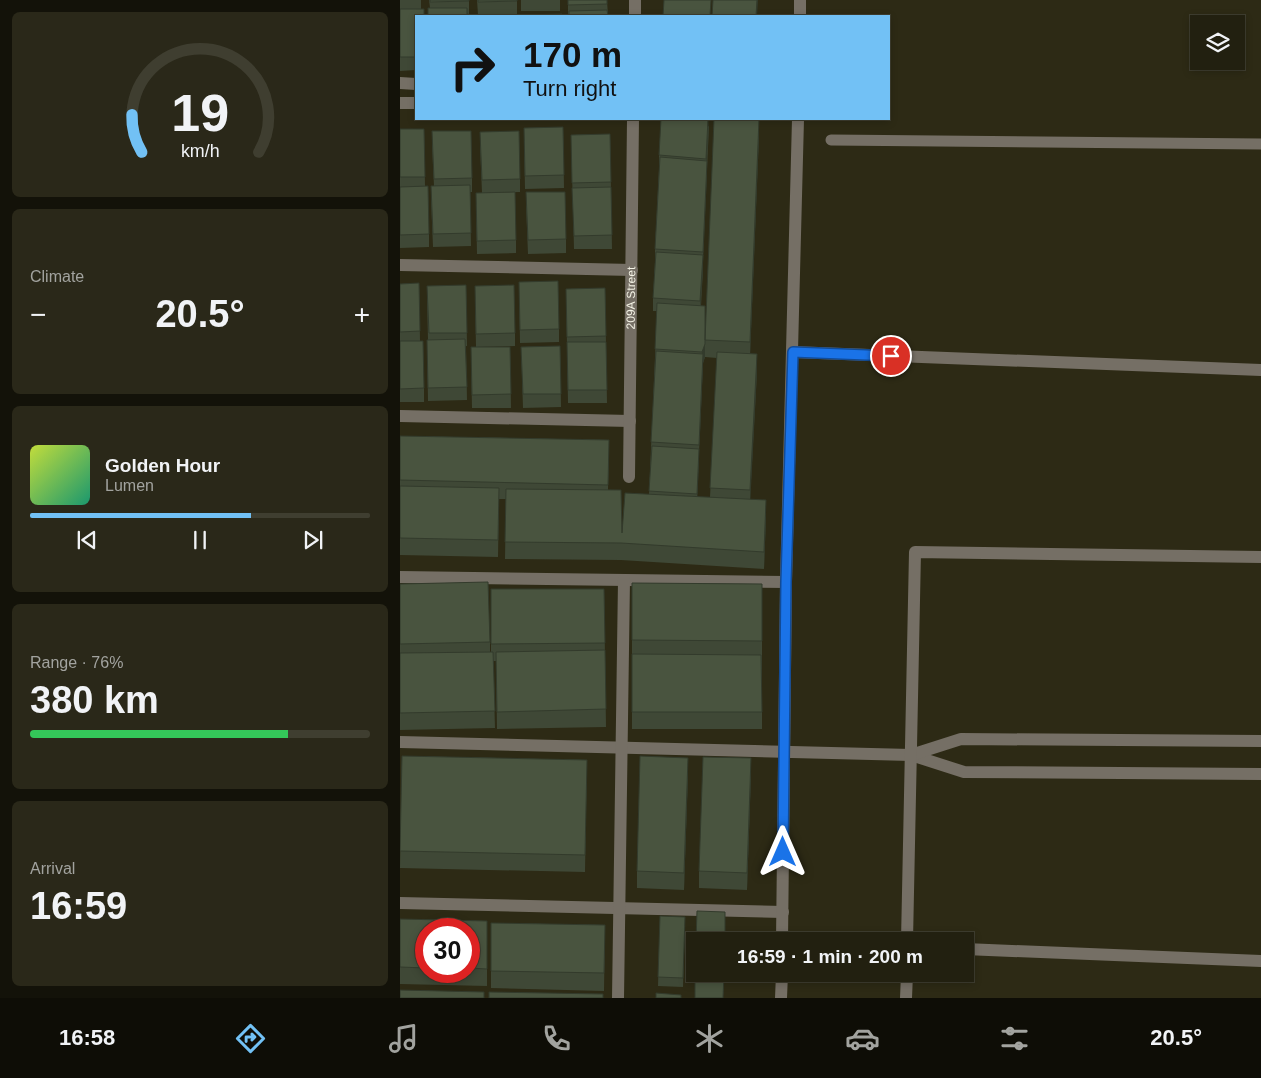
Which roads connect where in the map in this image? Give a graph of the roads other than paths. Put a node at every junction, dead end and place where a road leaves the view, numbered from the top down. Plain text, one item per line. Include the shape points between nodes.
1 (636, 0) edge
2 (800, 0) edge
3 (635, 15) edge
4 (800, 15) edge
5 (400, 83) edge
6 (415, 84) edge
7 (400, 102) edge
8 (415, 103) edge
9 (633, 120) edge
10 (798, 120) edge
11 (831, 140) dead end
12 (1261, 144) edge
13 (400, 266) edge
14 (632, 270) junction
15 (793, 352) junction
16 (1261, 370) edge
17 (400, 416) edge
18 (630, 421) junction
19 (629, 477) dead end
20 (1261, 557) edge
21 (400, 577) edge
22 (624, 580) junction
23 (786, 582) junction
24 (1261, 741) edge
25 (400, 742) edge
26 (622, 748) junction
27 (783, 752) junction
28 (911, 755) junction
29 (1261, 774) edge
30 (400, 903) edge
31 (620, 906) junction
32 (783, 912) junction
33 (782, 932) edge
34 (907, 932) edge
35 (974, 949) edge
36 (1261, 961) edge
37 (782, 982) edge
38 (907, 982) edge
39 (618, 998) edge
40 (781, 998) edge
41 (906, 998) edge

1 - 3 street
2 - 4 street
5 - 6 street
7 - 8 street
9 - 14 street, 209A Street
10 - 15 street
11 - 12 lane
13 - 14 street
14 - 18 street, 209A Street
15 - 16 street
15 - 23 street
17 - 18 street
18 - 19 street, 209A Street
20 - 28 street via 915,552
21 - 22 street
22 - 23 street
22 - 26 street
23 - 27 street
24 - 28 street via 961,739
25 - 26 street
26 - 27 street
26 - 31 street
27 - 28 street
27 - 32 street
28 - 29 street via 964,772
28 - 34 street
30 - 31 street
31 - 32 street
31 - 39 street
32 - 33 street
35 - 36 street
37 - 40 street
38 - 41 street

